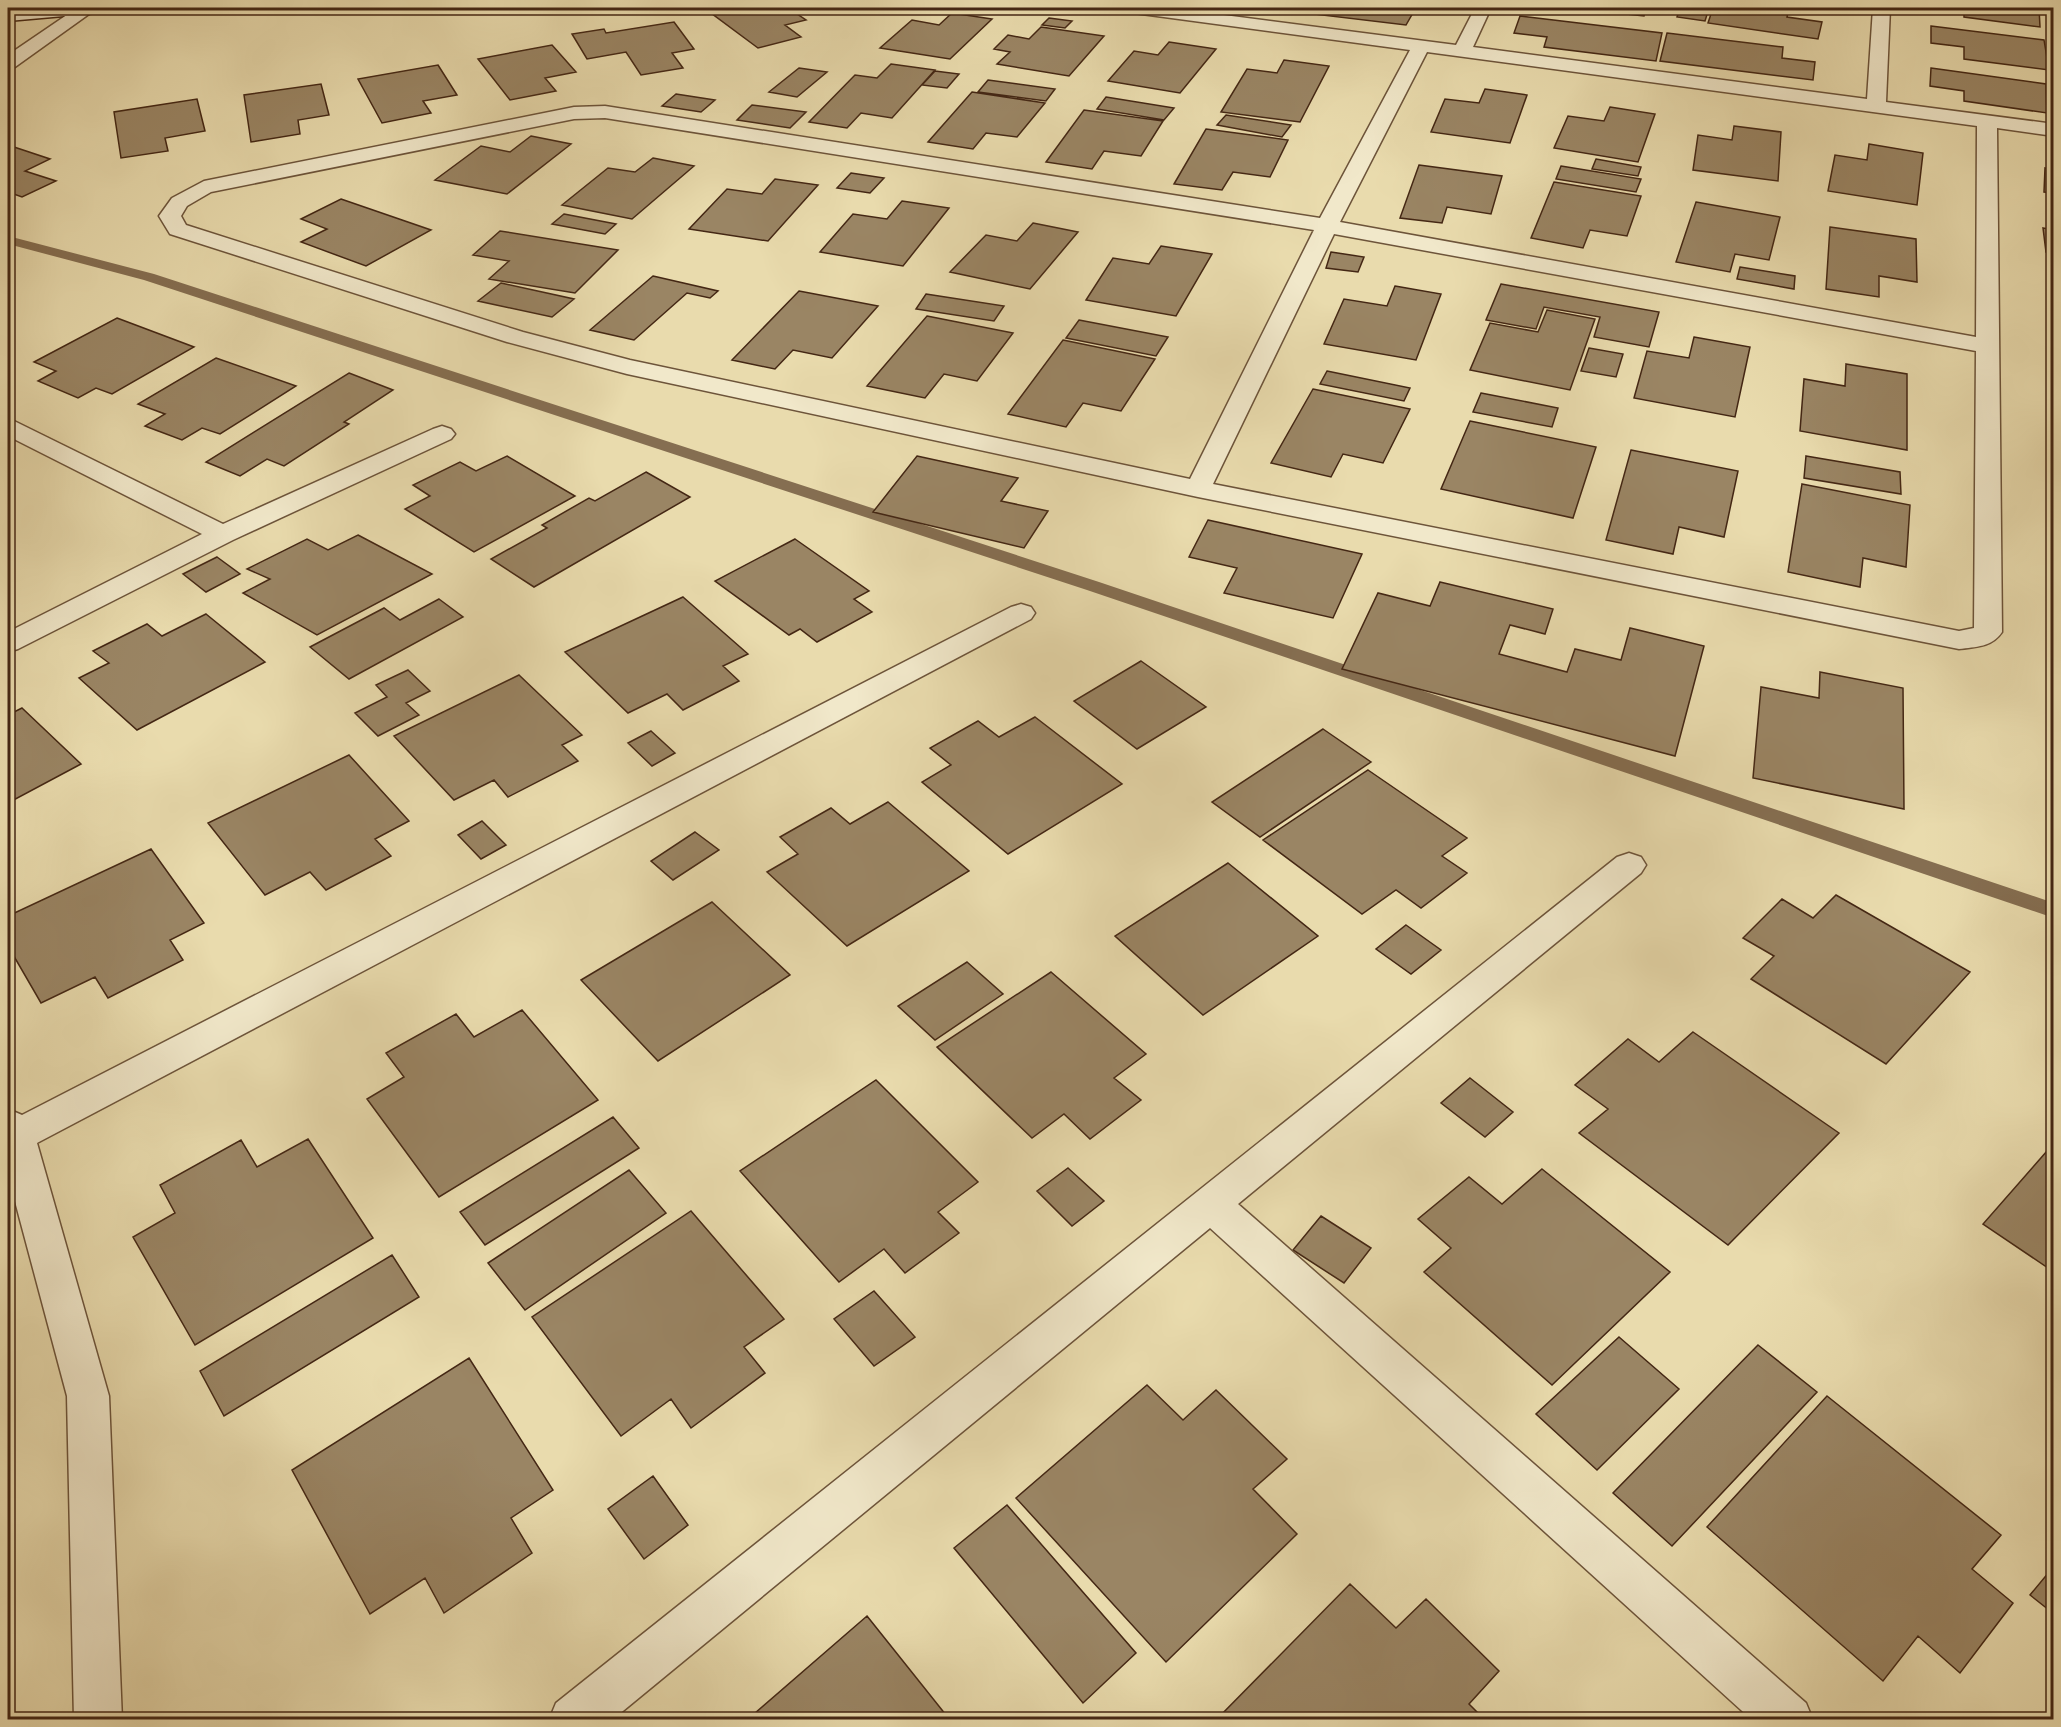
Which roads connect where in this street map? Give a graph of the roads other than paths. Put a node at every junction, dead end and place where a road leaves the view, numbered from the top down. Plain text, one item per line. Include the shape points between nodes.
1 (93, 8) edge
2 (1134, 8) edge
3 (1483, 8) edge
4 (1882, 8) edge
5 (1162, 9) edge
6 (8, 16) edge
7 (1422, 45) junction
8 (1462, 51) junction
9 (8, 63) edge
10 (1876, 108) junction
11 (1987, 122) junction
12 (2054, 130) edge
13 (1327, 226) junction
14 (1986, 346) junction
15 (8, 426) edge
16 (442, 434) dead end
17 (1198, 489) junction
18 (223, 534) junction
19 (1021, 613) dead end
20 (8, 642) edge
21 (1629, 865) dead end
22 (12, 1130) edge
23 (1212, 1205) junction
24 (98, 1719) edge
25 (573, 1719) edge
26 (1789, 1719) edge

1 - 6 street
1 - 9 street
2 - 5 street
3 - 8 street
4 - 10 street
5 - 7 street
7 - 8 street
7 - 13 street
8 - 10 street
10 - 11 street
11 - 12 street
11 - 14 street
13 - 14 street
13 - 17 street
13 - 17 street via 604,112 574,113 204,187 179,202 170,216 178,229 515,337 627,367
14 - 17 street via 1988,632 1978,638 1959,640
15 - 18 street
16 - 18 street
18 - 20 street
19 - 22 street
21 - 23 street
22 - 24 street via 88,1396
23 - 25 street
23 - 26 street

